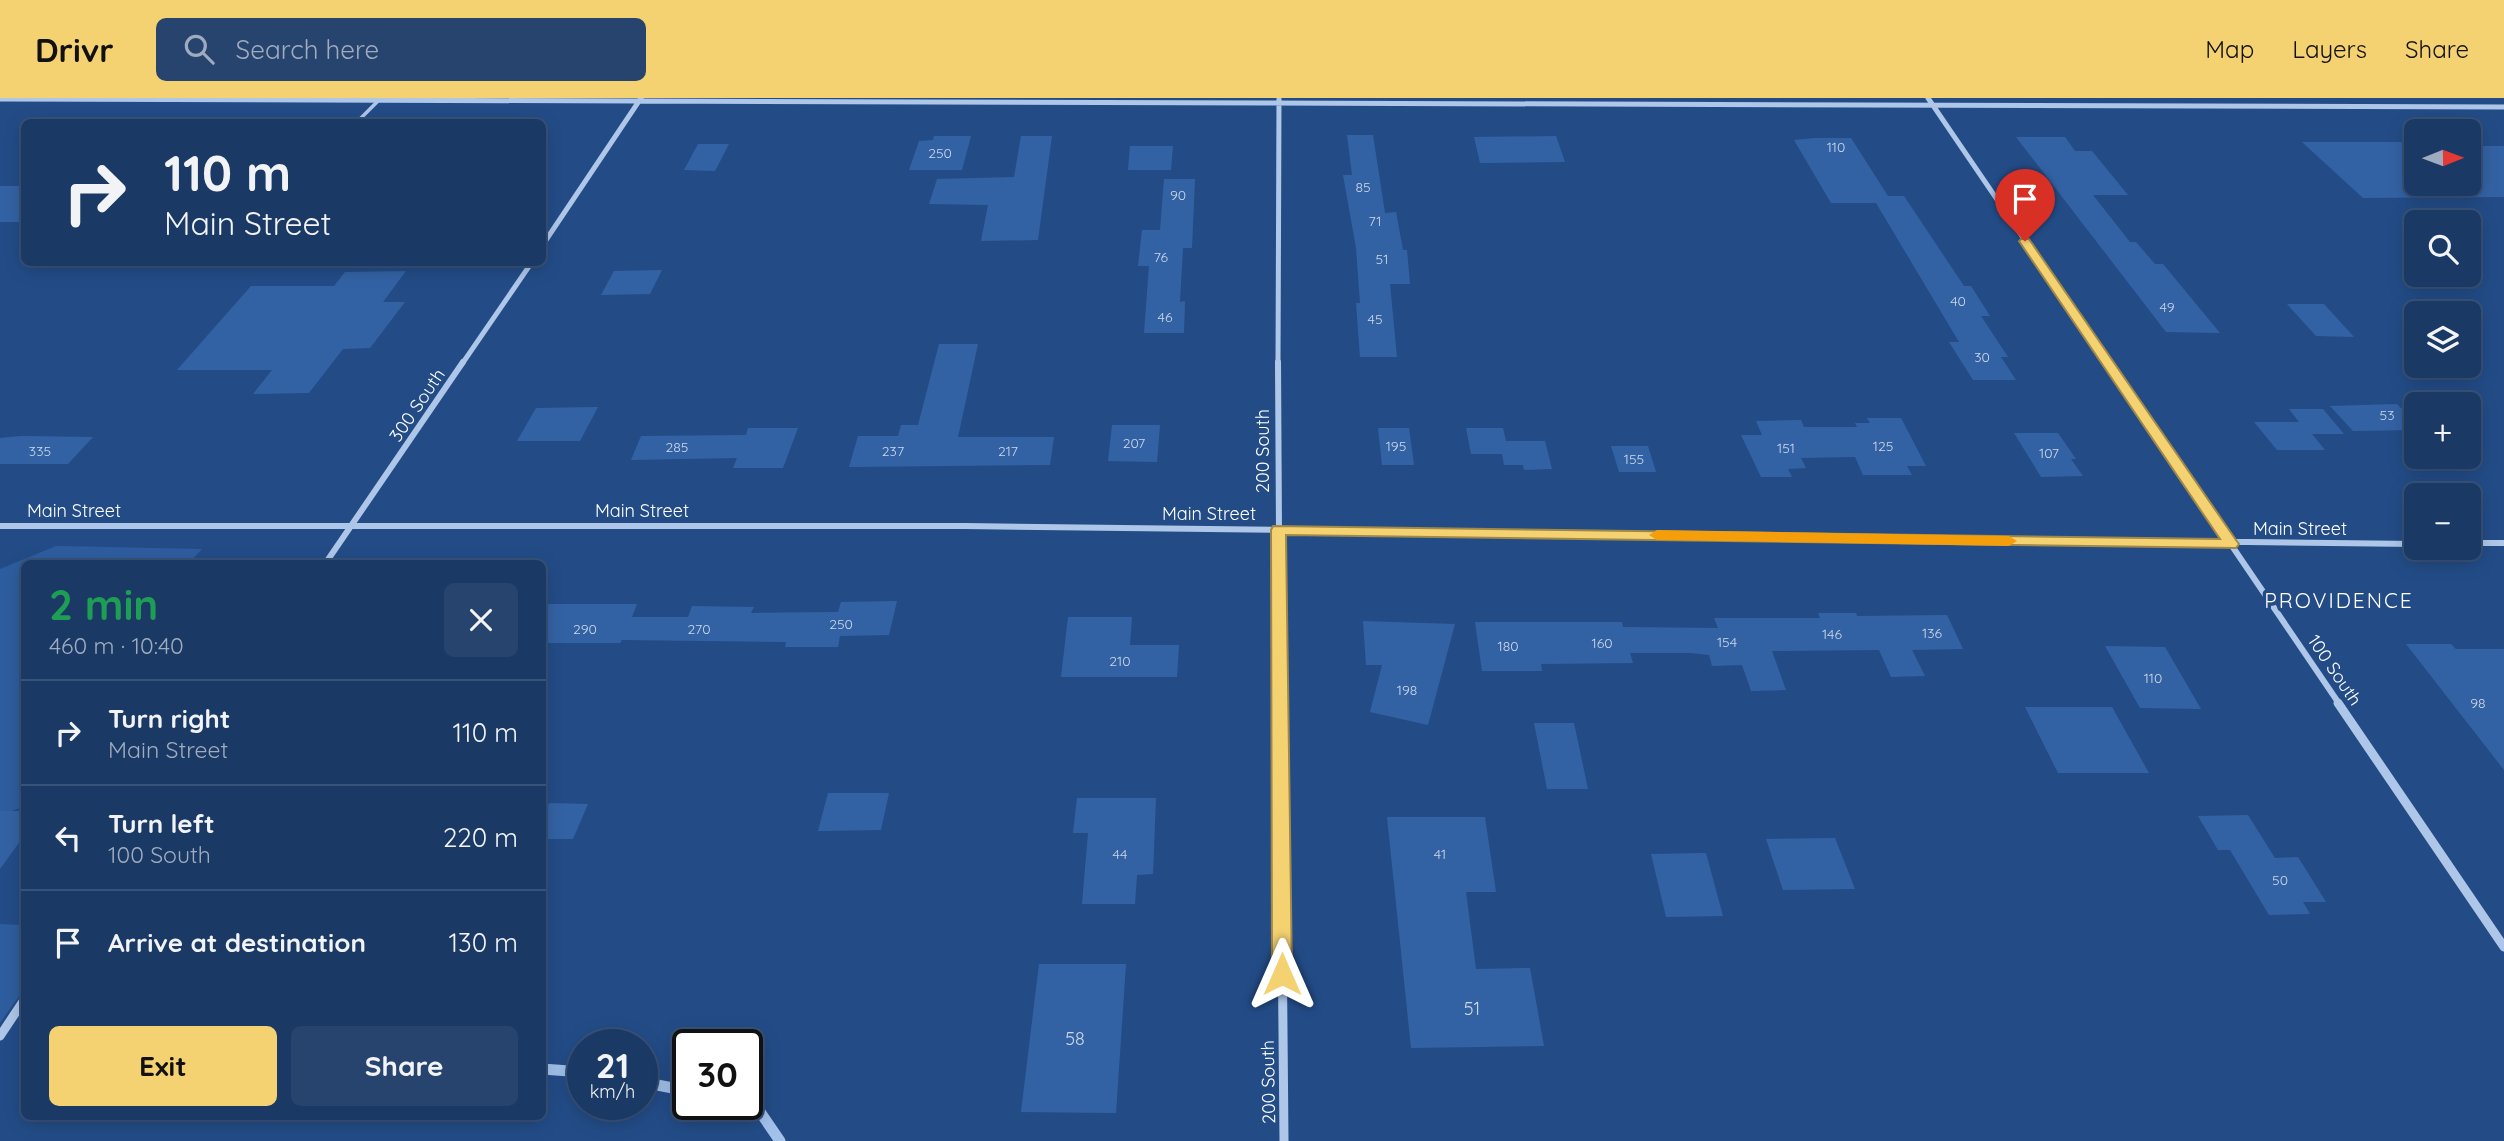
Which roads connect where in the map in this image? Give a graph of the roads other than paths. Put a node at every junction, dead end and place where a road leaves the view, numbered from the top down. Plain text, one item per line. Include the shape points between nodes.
1 (1928, 98) edge
2 (0, 99) edge
3 (8, 99) edge
4 (640, 99) edge
5 (1279, 100) edge
6 (378, 101) junction
7 (0, 105) edge
8 (1933, 106) junction
9 (2504, 107) edge
10 (361, 119) edge
11 (546, 240) edge
12 (528, 266) edge
13 (355, 524) junction
14 (0, 526) edge
15 (1278, 530) junction
16 (2504, 543) edge
17 (2231, 544) junction
18 (2404, 544) edge
19 (2481, 544) edge
20 (328, 560) edge
21 (2504, 947) edge
22 (21, 1004) edge
23 (0, 1036) edge
24 (1284, 1141) edge

1 - 8 street, 100 South
2 - 3 street
3 - 6 street
3 - 7 street
4 - 5 street
4 - 6 street
4 - 11 street
5 - 8 street
5 - 15 street, 200 South
6 - 10 lane
8 - 9 street
8 - 17 street, 100 South
12 - 13 street, 300 South
13 - 14 street, Main Street
13 - 15 street, Main Street
13 - 20 street, 300 South
15 - 17 street, Main Street
15 - 24 street, 200 South
16 - 19 street
17 - 18 street, Main Street
17 - 21 street, 100 South
22 - 23 street

